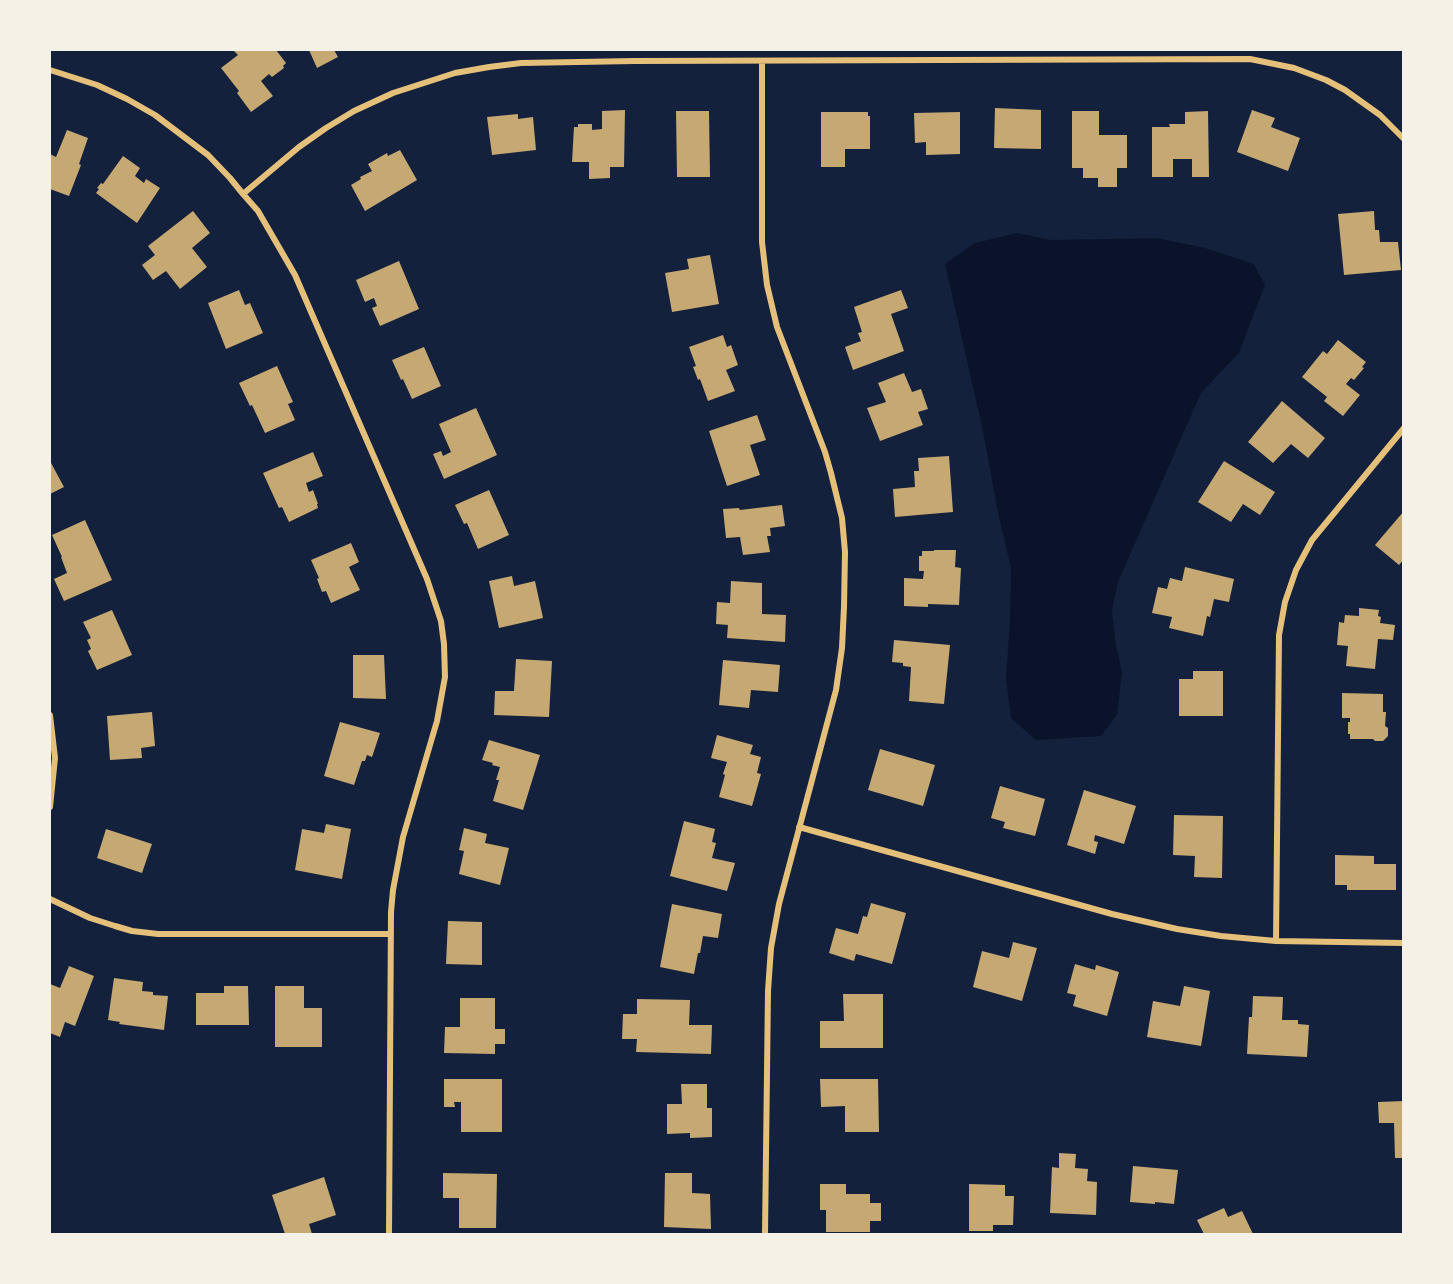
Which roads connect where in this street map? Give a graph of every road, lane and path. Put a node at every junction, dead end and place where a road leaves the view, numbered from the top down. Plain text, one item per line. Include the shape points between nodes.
1 (762, 61) junction
2 (50, 70) edge
3 (1404, 139) edge
4 (243, 194) junction
5 (1404, 428) edge
6 (50, 715) edge
7 (50, 807) edge
8 (799, 827) junction
9 (50, 899) edge
10 (391, 934) junction
11 (1276, 941) junction
12 (1404, 943) edge
13 (389, 1234) edge
14 (765, 1234) edge

1 - 3 street via 1250,59 1273,62 1326,80 1380,115
1 - 4 street via 521,63 455,73 393,93 354,111 299,147
1 - 8 street via 762,242 767,285 777,327 825,452 842,518 845,552 842,648 836,690
2 - 4 street via 98,85 155,115 208,155
4 - 10 street via 258,211 295,275 427,579 441,621 445,677 437,721 403,837 393,890
5 - 11 street via 1312,540 1285,602 1279,635
6 - 7 street via 55,758
8 - 11 street via 1124,917 1221,936
8 - 14 street via 771,948
9 - 10 street via 90,918 141,932
10 - 13 street
11 - 12 street

